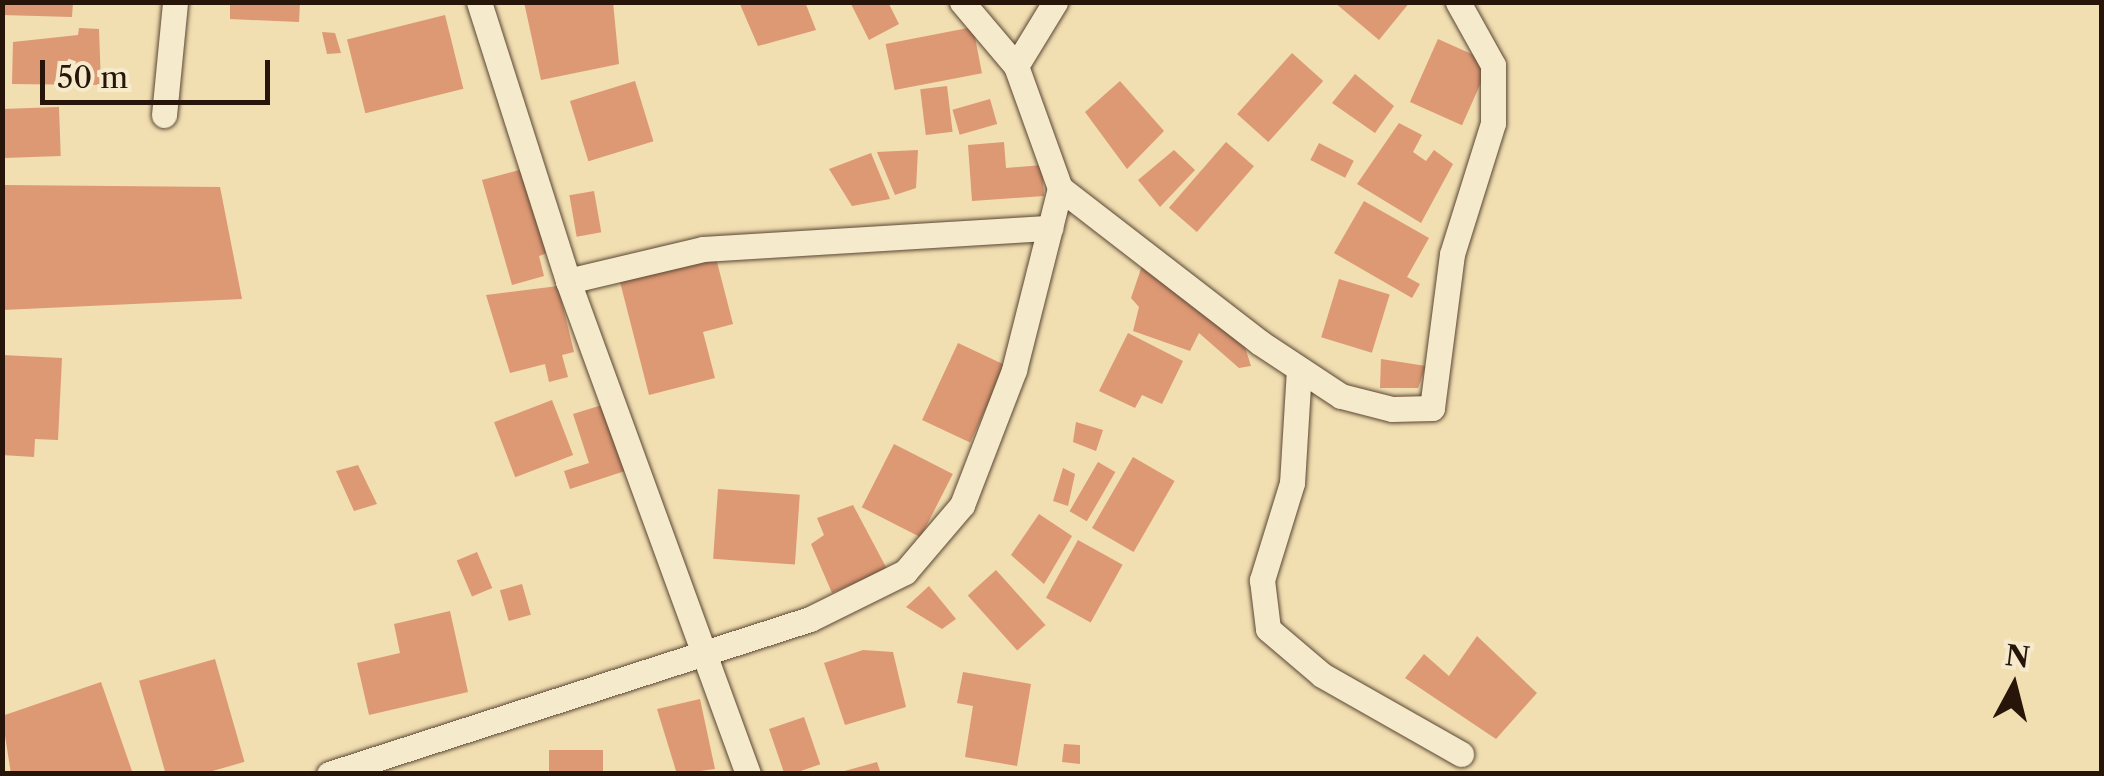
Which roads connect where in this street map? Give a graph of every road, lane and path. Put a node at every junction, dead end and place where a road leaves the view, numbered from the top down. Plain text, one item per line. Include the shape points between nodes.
1 (175, 2) edge
2 (479, 2) edge
3 (962, 2) edge
4 (1055, 2) edge
5 (1458, 2) edge
6 (1016, 66) junction
7 (164, 115) dead end
8 (1060, 188) junction
9 (1050, 228) junction
10 (568, 281) junction
11 (1299, 369) junction
12 (702, 648) junction
13 (1461, 754) dead end
14 (330, 774) edge
15 (748, 774) edge

1 - 7 street
2 - 10 street
3 - 6 street
4 - 6 street
5 - 11 street via 1493,65 1493,124 1452,254 1432,408 1392,410 1341,396
6 - 8 street
8 - 9 street
8 - 11 street
9 - 10 street via 703,249
9 - 12 street via 1014,370 962,506 905,572 810,619
10 - 12 street
11 - 13 street via 1292,482 1262,580 1268,629 1322,674
12 - 14 street
12 - 15 street

